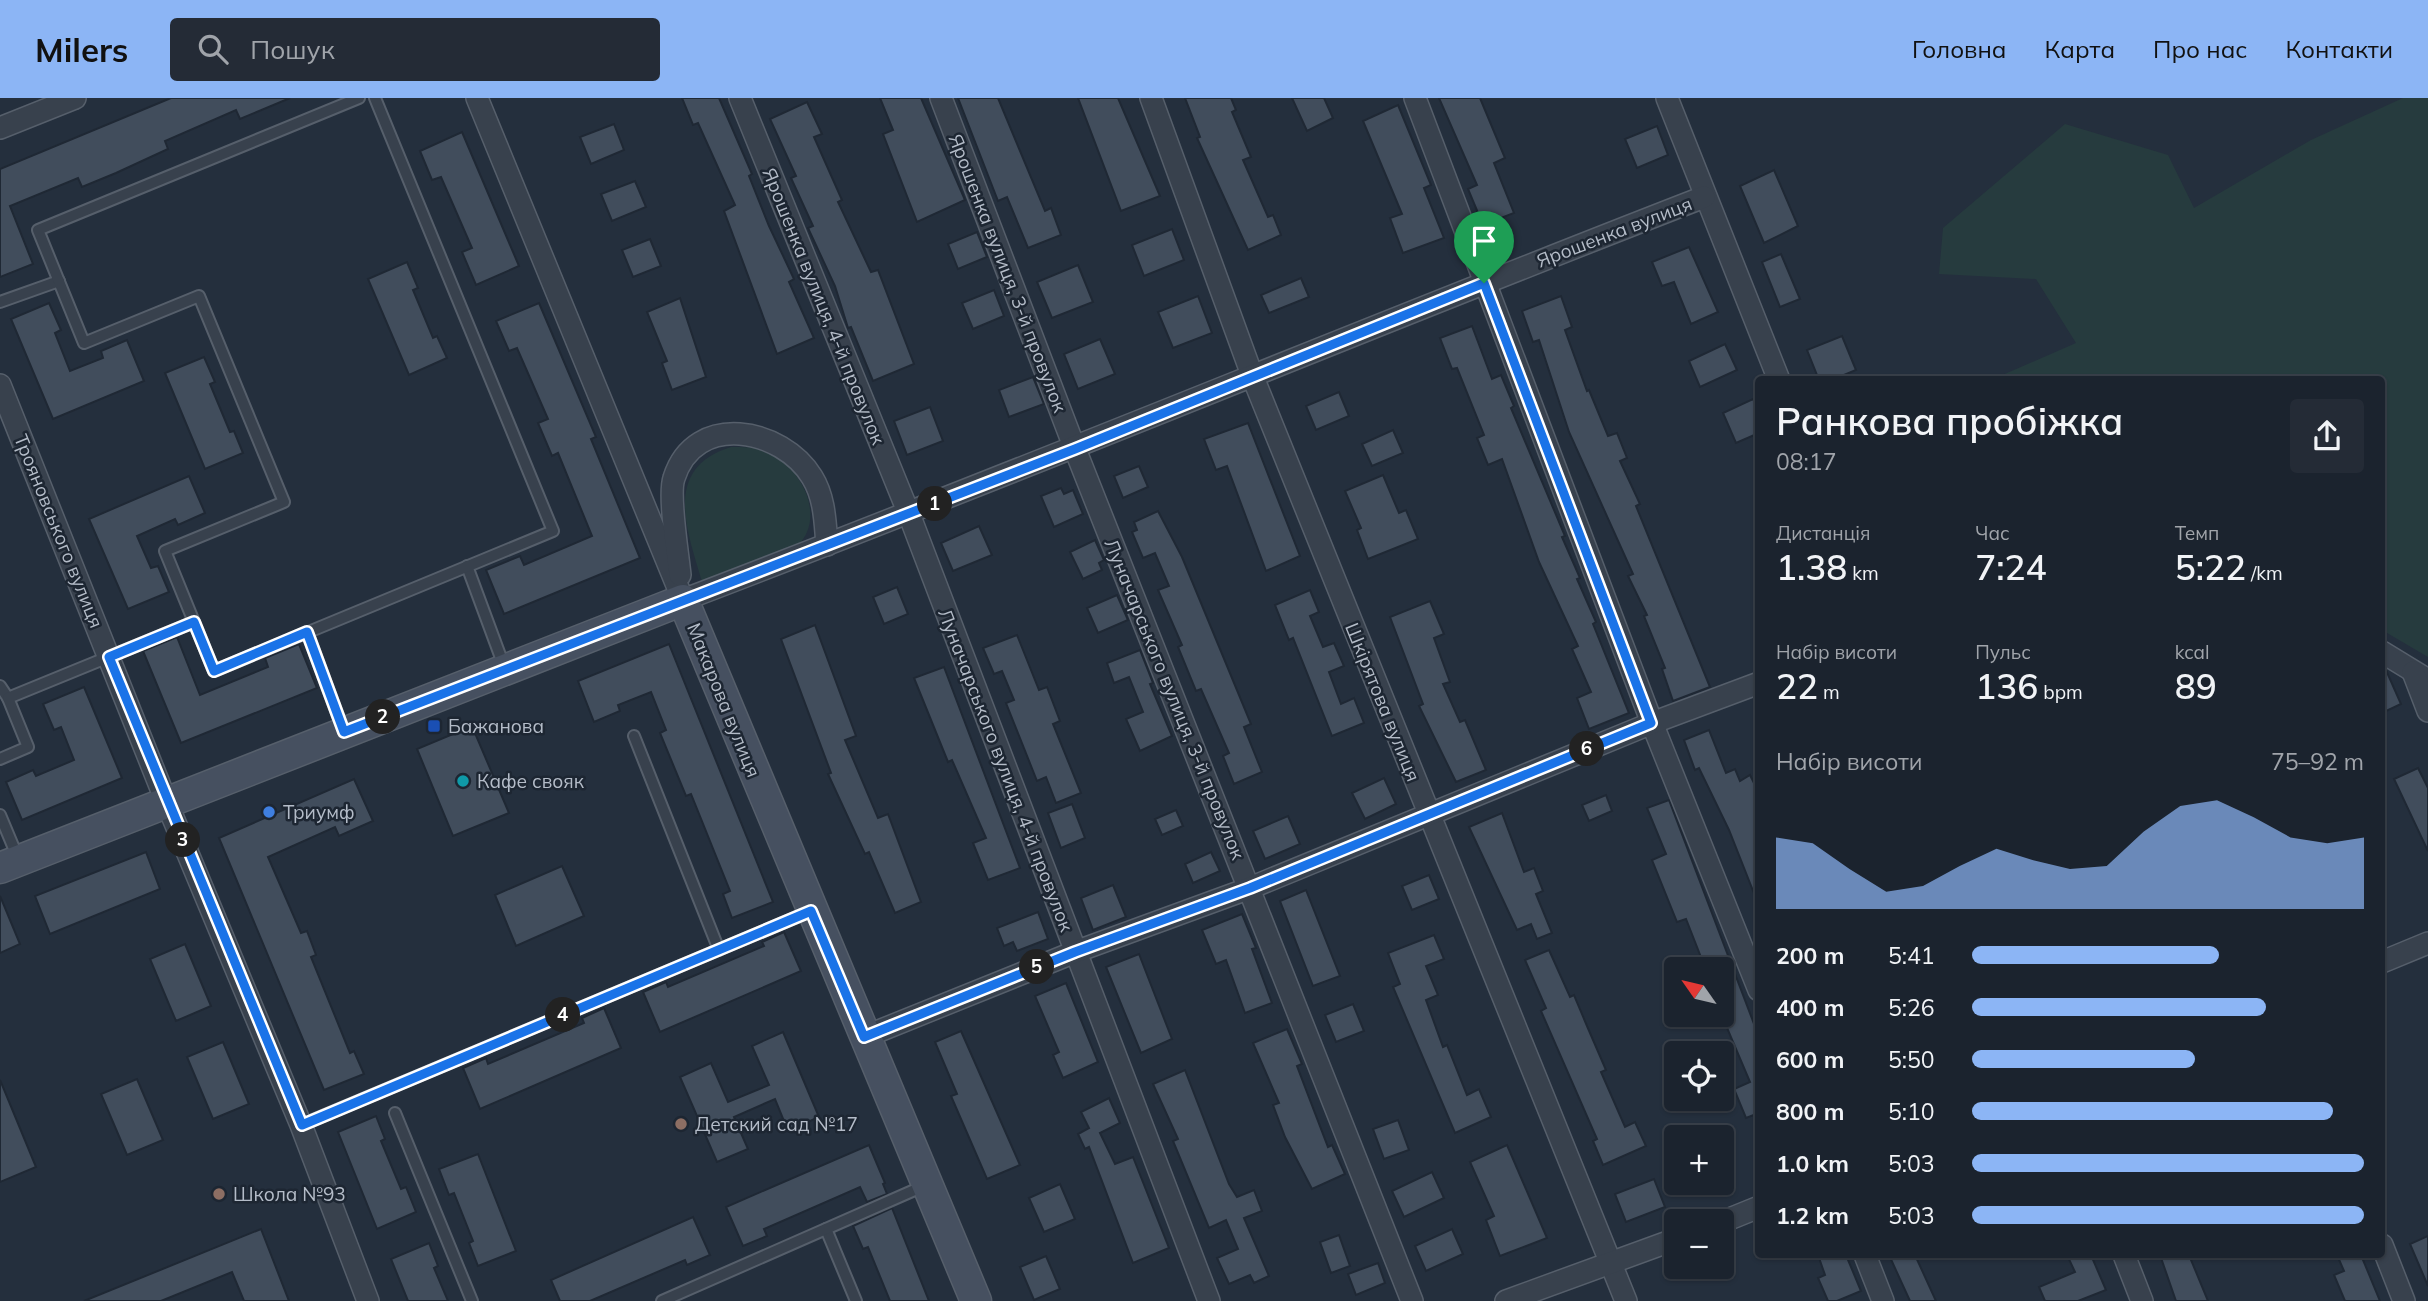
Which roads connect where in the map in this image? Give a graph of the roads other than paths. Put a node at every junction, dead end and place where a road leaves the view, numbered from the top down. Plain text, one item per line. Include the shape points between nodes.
1 (75, 98) edge
2 (359, 98) edge
3 (376, 98) edge
4 (477, 98) edge
5 (740, 98) edge
6 (941, 98) edge
7 (1151, 98) edge
8 (1415, 98) edge
9 (1667, 98) edge
10 (0, 128) edge
11 (1704, 197) junction
12 (59, 281) junction
13 (1484, 283) junction
14 (0, 302) edge
15 (1252, 376) junction
16 (1777, 376) edge
17 (2, 393) edge
18 (1075, 449) junction
19 (909, 514) junction
20 (827, 545) junction
21 (467, 566) junction
22 (683, 600) junction
23 (194, 622) junction
24 (307, 632) junction
25 (2385, 654) edge
26 (109, 657) junction
27 (505, 669) junction
28 (2421, 676) edge
29 (1755, 684) edge
30 (0, 686) edge
31 (8, 698) junction
32 (2428, 711) edge
33 (1651, 723) junction
34 (344, 732) junction
35 (634, 736) dead end
36 (0, 759) edge
37 (166, 801) junction
38 (0, 815) edge
39 (1428, 815) junction
40 (9, 864) edge
41 (1250, 888) junction
42 (811, 911) junction
43 (2428, 943) edge
44 (719, 950) junction
45 (1075, 952) junction
46 (2385, 961) edge
47 (1755, 980) edge
48 (864, 1037) junction
49 (395, 1113) dead end
50 (302, 1125) junction
51 (927, 1185) junction
52 (1755, 1209) edge
53 (1734, 1217) edge
54 (826, 1229) junction
55 (1664, 1244) edge
56 (2385, 1253) edge
57 (1866, 1258) edge
58 (2125, 1258) edge
59 (1612, 1265) junction
60 (369, 1301) edge
61 (472, 1301) edge
62 (662, 1301) edge
63 (856, 1301) edge
64 (976, 1301) edge
65 (1209, 1301) edge
66 (1412, 1301) edge
67 (1506, 1301) edge
68 (1626, 1301) edge
69 (1883, 1301) edge
70 (2142, 1301) edge
71 (2404, 1301) edge

1 - 10 street
2 - 12 lane via 38,230
3 - 21 lane via 553,531
4 - 22 street, Макарова вулиця
5 - 19 street, Ярошенка вулиця, 4-й провулок
6 - 18 street, Ярошенка вулиця, 3-й провулок
7 - 15 street, Шкірятова вулиця
8 - 13 street
9 - 11 street
11 - 13 street, Ярошенка вулиця
11 - 16 street
12 - 14 lane
12 - 23 lane via 84,343 199,296 284,502 165,551
13 - 15 street, Ярошенка вулиця
13 - 33 street
15 - 18 street, Ярошенка вулиця
15 - 39 street, Шкірятова вулиця
17 - 26 street, Трояновського вулиця
18 - 19 street, Ярошенка вулиця
18 - 41 street, Луначарського вулиця, 3-й провулок
19 - 20 street, Ярошенка вулиця
19 - 45 street, Луначарського вулиця, 4-й провулок
20 - 22 street, Ярошенка вулиця
20 - 22 street via 821,495 794,456 756,435 715,437 683,461 673,480
21 - 24 lane
21 - 27 lane
22 - 27 street, Ярошенка вулиця
22 - 42 street, Макарова вулиця
23 - 24 lane via 214,671
23 - 26 lane
24 - 34 lane
25 - 28 street
26 - 31 lane
26 - 37 street, Трояновського вулиця
27 - 34 street, Ярошенка вулиця
28 - 32 street
29 - 33 street
30 - 31 lane
31 - 36 lane via 28,747
33 - 39 street
33 - 47 street
34 - 37 street, Ярошенка вулиця
35 - 44 lane
37 - 40 street, Ярошенка вулиця
37 - 50 street, Трояновського вулиця
38 - 40 lane
39 - 41 street
39 - 59 street, Шкірятова вулиця
41 - 45 street
41 - 66 street, Луначарського вулиця, 3-й провулок
42 - 44 lane
42 - 48 street, Макарова вулиця
43 - 46 street
44 - 50 lane
45 - 48 street
45 - 65 street, Луначарського вулиця, 4-й провулок
48 - 51 street, Макарова вулиця
49 - 61 lane
50 - 60 street, Трояновського вулиця
51 - 54 lane
51 - 64 street, Макарова вулиця
52 - 53 street
54 - 62 lane
54 - 63 lane
55 - 59 street
56 - 71 street
57 - 69 street
58 - 70 street
59 - 67 street
59 - 68 street, Шкірятова вулиця

